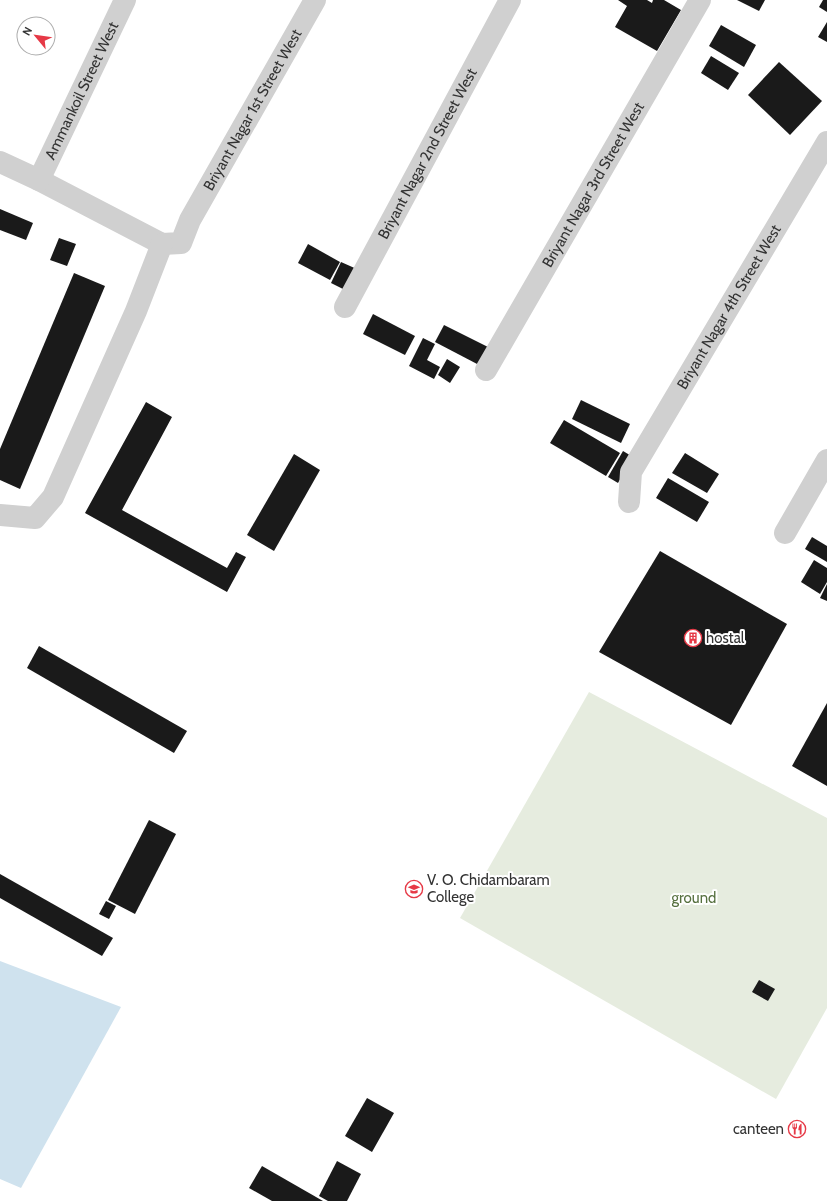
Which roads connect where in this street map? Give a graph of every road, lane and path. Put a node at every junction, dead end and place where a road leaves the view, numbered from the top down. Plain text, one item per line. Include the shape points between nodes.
1 (125, 0) edge
2 (315, 0) edge
3 (510, 0) edge
4 (700, 0) edge
5 (827, 142) edge
6 (0, 162) edge
7 (39, 180) junction
8 (162, 244) junction
9 (345, 307) dead end
10 (486, 370) dead end
11 (827, 460) edge
12 (629, 502) dead end
13 (0, 515) edge
14 (784, 533) dead end

1 - 7 street, Ammankoil Street West
2 - 8 street, Briyant Nagar 1st Street West via 190,220 181,243
3 - 9 street, Briyant Nagar 2nd Street West
4 - 10 street, Briyant Nagar 3rd Street West
5 - 12 street, Briyant Nagar 4th Street West via 631,472
6 - 7 street
7 - 8 street
8 - 13 street via 136,311 53,497 35,518
11 - 14 street

